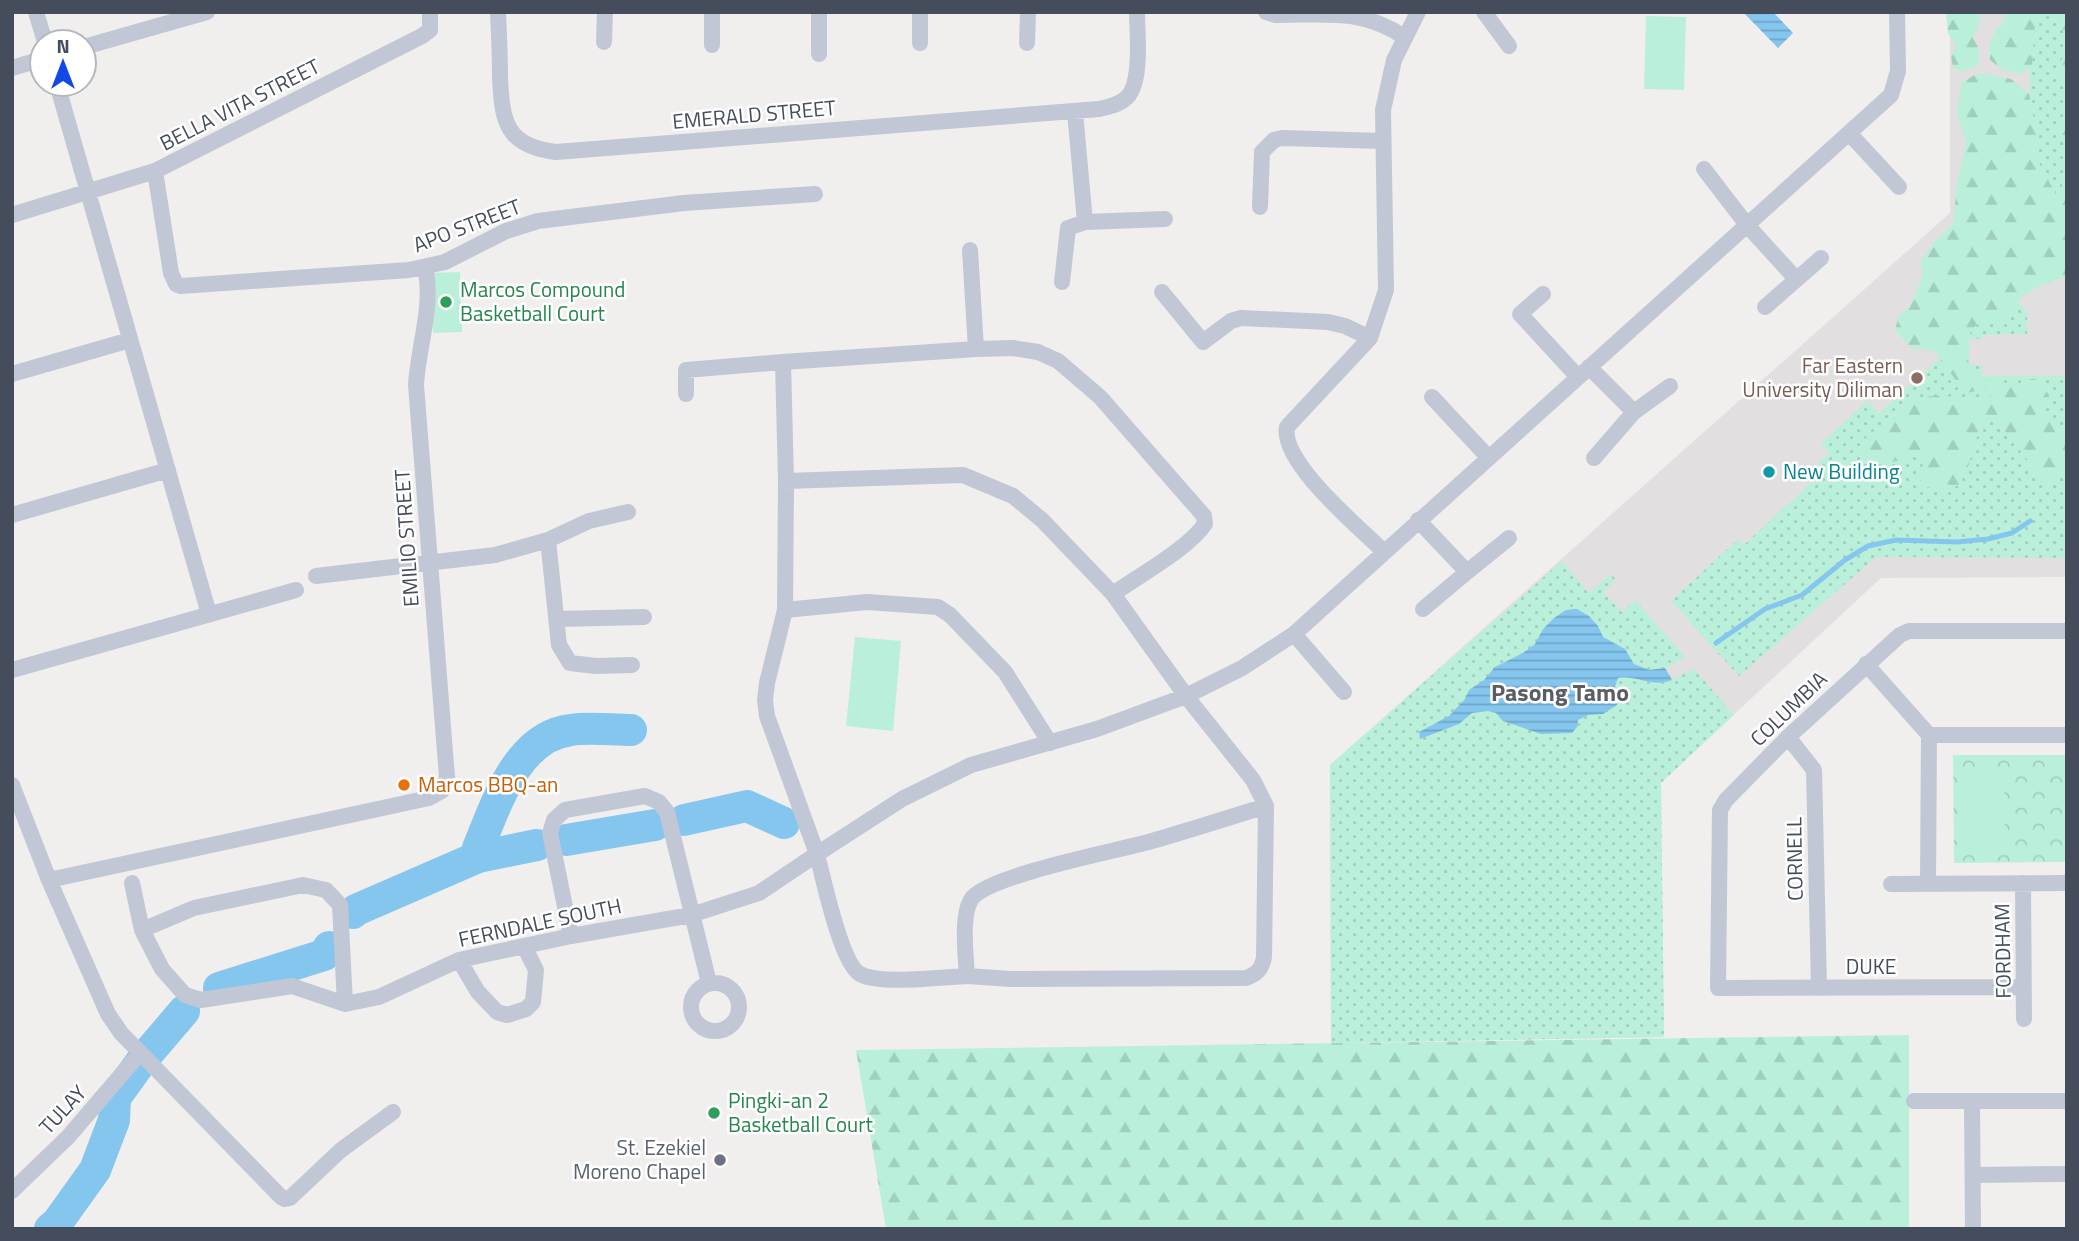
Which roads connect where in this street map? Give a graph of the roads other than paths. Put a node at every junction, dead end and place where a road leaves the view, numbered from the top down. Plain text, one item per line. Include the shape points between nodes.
1 (207, 12) edge
2 (430, 12) edge
3 (498, 12) edge
4 (605, 12) edge
5 (712, 12) edge
6 (819, 12) edge
7 (920, 12) edge
8 (1028, 12) edge
9 (1137, 12) edge
10 (1265, 12) edge
11 (1418, 12) edge
12 (1484, 12) edge
13 (1897, 12) edge
14 (1404, 37) junction
15 (604, 42) dead end
16 (98, 43) edge
17 (920, 43) dead end
18 (1027, 43) dead end
19 (712, 45) dead end
20 (1509, 46) dead end
21 (818, 54) dead end
22 (61, 98) edge
23 (1075, 112) junction
24 (1849, 134) junction
25 (1383, 141) junction
26 (1704, 169) dead end
27 (155, 171) junction
28 (1899, 187) dead end
29 (88, 193) junction
30 (815, 194) dead end
31 (1260, 207) dead end
32 (12, 215) edge
33 (1165, 219) dead end
34 (1086, 222) junction
35 (1747, 225) junction
36 (970, 250) dead end
37 (1821, 258) dead end
38 (425, 267) junction
39 (1796, 279) junction
40 (1062, 282) dead end
41 (176, 284) joint
42 (1162, 292) dead end
43 (1543, 294) dead end
44 (1765, 307) dead end
45 (1370, 338) junction
46 (130, 340) junction
47 (976, 349) junction
48 (783, 362) junction
49 (1583, 372) junction
50 (12, 374) edge
51 (1670, 386) dead end
52 (687, 394) dead end
53 (1432, 397) dead end
54 (1634, 412) junction
55 (1488, 457) junction
56 (1594, 458) dead end
57 (168, 470) junction
58 (786, 481) junction
59 (628, 512) dead end
60 (12, 515) edge
61 (1418, 520) junction
62 (1509, 538) dead end
63 (548, 540) junction
64 (1383, 551) junction
65 (430, 562) junction
66 (1467, 572) junction
67 (316, 576) dead end
68 (296, 590) dead end
69 (1113, 594) junction
70 (1423, 609) dead end
71 (785, 610) junction
72 (209, 614) junction
73 (644, 617) dead end
74 (556, 619) junction
75 (2067, 631) edge
76 (1294, 634) junction
77 (1866, 664) junction
78 (632, 665) dead end
79 (12, 670) edge
80 (1344, 692) dead end
81 (1186, 696) junction
82 (2067, 734) edge
83 (1929, 735) junction
84 (1788, 737) junction
85 (1050, 743) junction
86 (12, 785) edge
87 (1266, 806) junction
88 (817, 854) junction
89 (49, 880) junction
90 (1928, 882) junction
91 (132, 883) dead end
92 (2023, 883) junction
93 (2067, 883) edge
94 (1891, 884) dead end
95 (691, 915) junction
96 (142, 930) junction
97 (571, 936) junction
98 (526, 948) junction
99 (459, 960) junction
100 (967, 976) junction
101 (709, 983) dead end
102 (2024, 987) junction
103 (1718, 988) joint
104 (1819, 988) junction
105 (345, 1004) junction
106 (2024, 1019) dead end
107 (140, 1053) junction
108 (1914, 1101) dead end
109 (1972, 1101) junction
110 (2067, 1101) edge
111 (393, 1112) dead end
112 (2067, 1174) edge
113 (1973, 1175) junction
114 (12, 1191) edge
115 (1973, 1229) edge

1 - 16 street
2 - 27 street, BELLA VITA STREET via 430,30 422,36
3 - 23 street, EMERALD STREET via 501,108 514,137 537,150
4 - 15 street
5 - 19 street
6 - 21 street
7 - 17 street
8 - 18 street
9 - 23 street, EMERALD STREET via 1137,73 1132,92 1114,106
10 - 14 street via 1275,16 1354,15 1374,19
11 - 14 street
12 - 20 street
13 - 24 street, FERNDALE SOUTH via 1898,71 1891,95
14 - 25 street via 1387,85
22 - 29 street
23 - 34 street
24 - 28 street
24 - 35 street, FERNDALE SOUTH
25 - 31 street via 1274,140 1260,160
25 - 45 street via 1386,290
26 - 35 street
27 - 29 street
27 - 41 street, BELLA VITA STREET
29 - 32 street
29 - 46 street
30 - 38 street, APO STREET via 684,203 538,221
33 - 34 street
34 - 40 street via 1067,230
35 - 39 street
35 - 49 street, FERNDALE SOUTH
36 - 47 street
37 - 39 street
38 - 41 street, APO STREET
38 - 65 street, EMILIO STREET via 428,291 416,385
39 - 44 street
42 - 45 street via 1203,342 1241,318 1328,322
43 - 49 street via 1520,314
45 - 64 street via 1286,432 1290,450 1303,470
46 - 50 street
46 - 57 street
47 - 48 street
47 - 69 street via 1013,348 1058,361 1100,397 1204,516 1205,524 1186,543
48 - 52 street via 687,370
48 - 58 street
49 - 54 street
49 - 55 street, FERNDALE SOUTH
51 - 54 street
53 - 55 street
54 - 56 street
55 - 61 street, FERNDALE SOUTH
57 - 60 street
57 - 72 street
58 - 69 street via 963,475 1013,496
58 - 71 street
59 - 63 street
61 - 64 street, FERNDALE SOUTH
61 - 66 street
62 - 66 street
63 - 65 street via 495,555
63 - 74 street
64 - 76 street, FERNDALE SOUTH
65 - 67 street
65 - 89 street, EMILIO STREET via 447,777 443,789 429,798
66 - 70 street
68 - 72 street
69 - 81 street
71 - 85 street via 867,602 938,607 1005,672
71 - 88 street via 765,700 767,716
72 - 79 street
73 - 74 street
74 - 78 street via 559,645 570,663
75 - 77 street, COLUMBIA via 1909,631
76 - 80 street
76 - 81 street, FERNDALE SOUTH via 1242,668
77 - 83 street
77 - 84 street, COLUMBIA
81 - 85 street, FERNDALE SOUTH
81 - 87 street via 1253,780
82 - 83 street
83 - 90 street
84 - 103 street, COLUMBIA via 1720,810
84 - 104 street, CORNELL via 1814,770
85 - 88 street, FERNDALE SOUTH via 971,765 902,799
86 - 89 street
87 - 100 street via 992,887 973,898 967,913
87 - 100 street via 1264,957 1256,975
88 - 95 street, FERNDALE SOUTH via 759,893
88 - 100 street via 842,945 859,974 884,980
89 - 107 street via 108,1014
90 - 92 street
90 - 94 street
91 - 96 street
92 - 93 street
92 - 102 street, FORDHAM
95 - 97 street, FERNDALE SOUTH
95 - 97 street via 667,812 660,802 645,796 565,810 554,820 550,833
95 - 101 street
96 - 105 street via 162,969 185,995 201,1000 292,986
96 - 105 street via 194,908 303,885 326,890 340,905
97 - 98 street, FERNDALE SOUTH
98 - 99 street, FERNDALE SOUTH
98 - 99 street via 536,970 533,1002 507,1015 497,1012 478,992
99 - 105 street, FERNDALE SOUTH via 379,997
102 - 104 street, DUKE
102 - 106 street, FORDHAM
103 - 104 street, DUKE
107 - 111 street via 285,1199
107 - 114 street, TULAY via 68,1137
108 - 109 street
109 - 110 street
109 - 113 street
112 - 113 street
113 - 115 street

